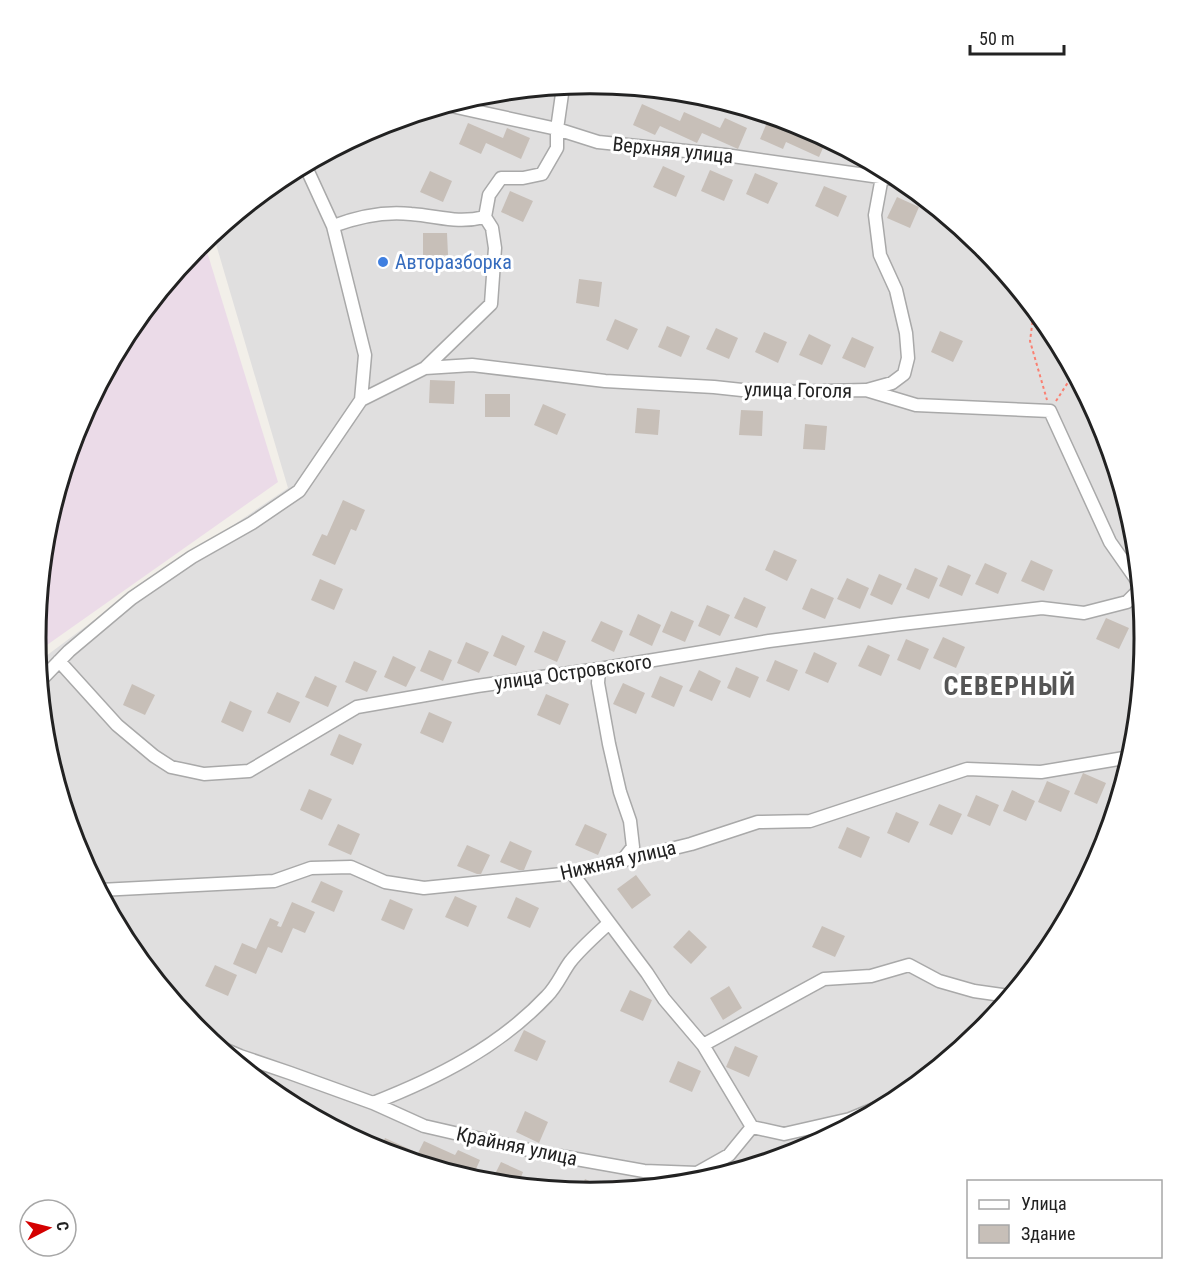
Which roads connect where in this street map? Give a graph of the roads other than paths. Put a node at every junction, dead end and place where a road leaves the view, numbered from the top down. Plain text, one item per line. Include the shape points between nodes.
1 (562, 96) edge
2 (466, 109) edge
3 (557, 129) junction
4 (309, 173) edge
5 (877, 176) edge
6 (882, 179) edge
7 (485, 217) junction
8 (333, 226) junction
9 (424, 368) junction
10 (866, 390) junction
11 (361, 400) junction
12 (1129, 569) edge
13 (1132, 597) edge
14 (59, 661) junction
15 (599, 669) junction
16 (48, 673) edge
17 (1120, 759) edge
18 (622, 861) junction
19 (572, 873) junction
20 (109, 890) edge
21 (609, 923) junction
22 (1000, 995) edge
23 (703, 1045) junction
24 (245, 1058) edge
25 (373, 1103) junction
26 (835, 1122) edge
27 (752, 1127) junction
28 (704, 1169) edge
29 (687, 1173) edge

1 - 3 street
2 - 3 street, Верхняя улица
3 - 5 street, Верхняя улица via 598,142
3 - 7 street via 557,148 542,174 501,178 489,195
4 - 8 street
6 - 10 street via 875,215 880,255 896,290 909,358 904,374 892,383
7 - 8 street via 470,221 384,214
7 - 9 street via 492,228 495,248 491,304
8 - 11 street via 365,355
9 - 10 street, улица Гоголя via 472,364 605,381 783,392
9 - 11 street, улица Гоголя
10 - 12 street, улица Гоголя via 916,405 1050,411 1110,542
11 - 14 street via 299,491 132,598
13 - 15 street, улица Островского via 1084,613 1042,608 901,624
14 - 15 street, улица Островского via 117,724 154,756 171,767 204,774 249,771 357,707
14 - 16 street
15 - 18 street via 609,744 630,821 633,847
17 - 18 street, Нижняя улица via 1041,772 967,769 810,821 758,822
18 - 19 street, Нижняя улица
19 - 20 street, Нижняя улица via 424,888 385,882 351,867 310,868 274,881
19 - 21 street
21 - 23 street
21 - 25 street via 571,961 549,994 514,1028 462,1063
22 - 23 street via 939,981 909,965 871,976 824,979
23 - 27 street
24 - 25 street, Крайняя улица
25 - 29 street, Крайняя улица via 424,1126 537,1152 644,1171
26 - 27 street via 784,1134
27 - 28 street, Крайняя улица via 729,1155

